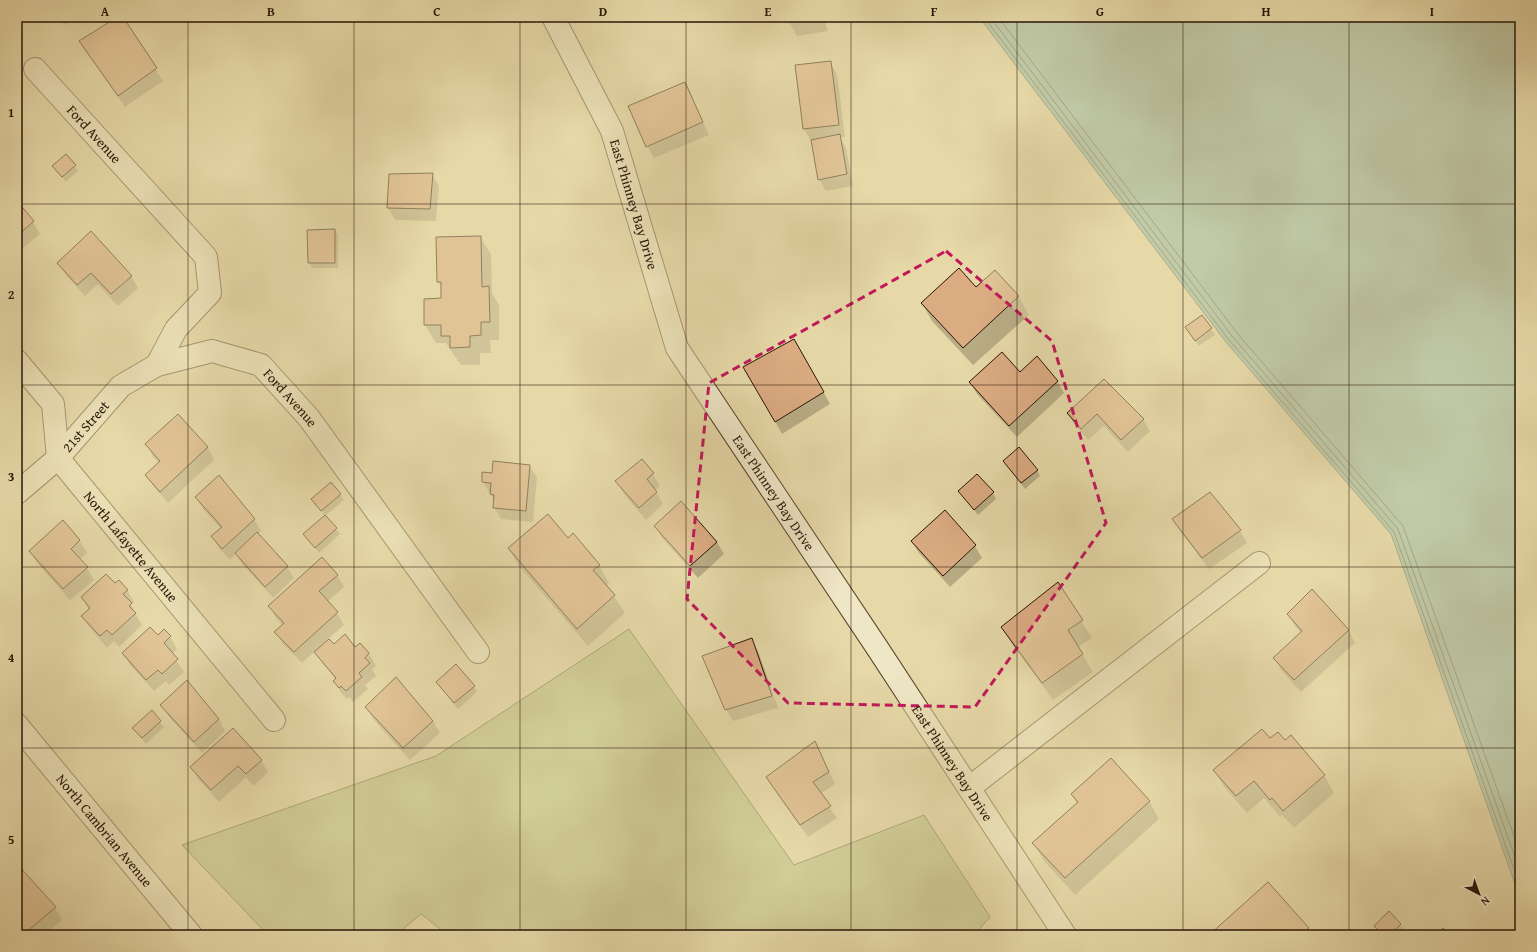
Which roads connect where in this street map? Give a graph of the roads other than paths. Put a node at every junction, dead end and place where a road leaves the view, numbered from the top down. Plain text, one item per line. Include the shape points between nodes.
1 (553, 17) edge
2 (35, 69) dead end
3 (17, 361) edge
4 (157, 365) junction
5 (58, 458) junction
6 (17, 493) edge
7 (1259, 563) dead end
8 (478, 652) dead end
9 (274, 720) dead end
10 (17, 725) edge
11 (969, 788) junction
12 (191, 935) edge
13 (1065, 935) edge

1 - 11 street, East Phinney Bay Drive via 612,130 677,348
2 - 4 street, Ford Avenue via 206,256 210,293 176,329
3 - 5 street via 53,404
4 - 5 street, 21st Street via 121,386
4 - 8 street, Ford Avenue via 212,351 261,365 309,418
5 - 6 street, 21st Street
5 - 9 street, North Lafayette Avenue
7 - 11 street
10 - 12 street, North Cambrian Avenue
11 - 13 street, East Phinney Bay Drive

